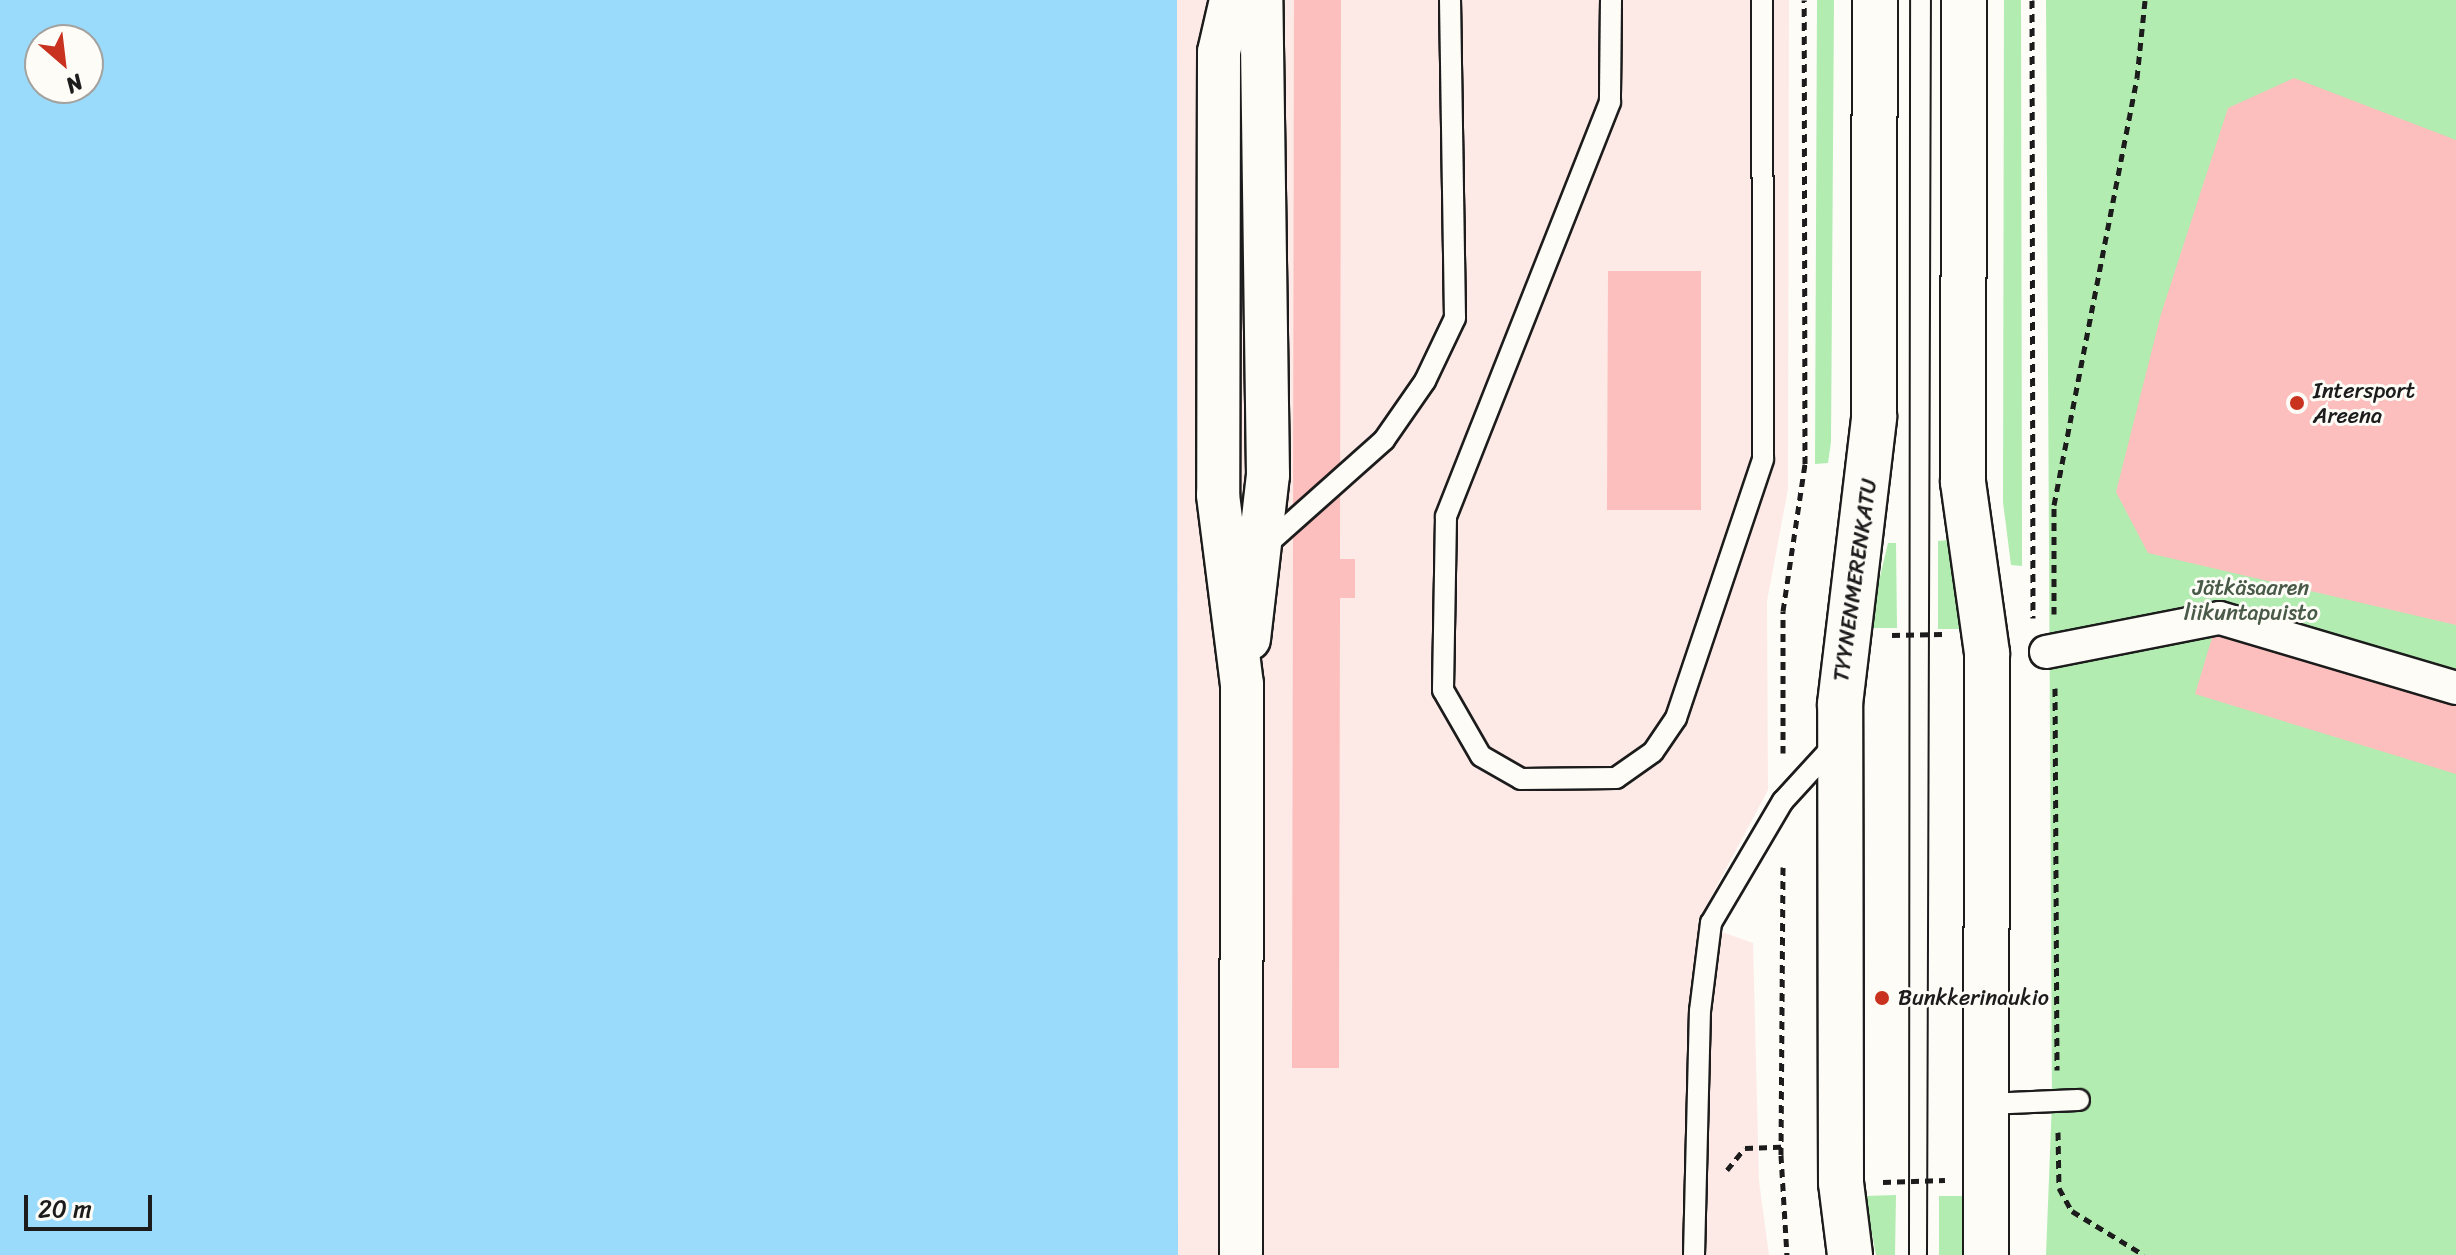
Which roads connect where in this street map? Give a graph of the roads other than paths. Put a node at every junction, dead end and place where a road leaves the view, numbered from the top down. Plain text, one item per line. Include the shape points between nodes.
1 (1231, 0) edge
2 (1261, 0) edge
3 (1450, 0) edge
4 (1611, 0) edge
5 (1762, 0) edge
6 (1875, 0) edge
7 (1964, 0) edge
8 (1264, 547) junction
9 (2050, 664) road end
10 (1242, 684) junction
11 (2456, 688) edge
12 (1841, 738) junction
13 (2079, 1100) dead end
14 (1986, 1104) junction
15 (1241, 1255) edge
16 (1694, 1255) edge
17 (1850, 1255) edge
18 (1986, 1255) edge

1 - 10 street via 1219,52 1218,495
2 - 8 street via 1267,36
3 - 8 lane via 1455,318 1425,381 1384,440
4 - 5 lane via 1610,102 1446,517 1443,690 1481,756 1521,779 1616,778 1653,752 1676,718 1763,459
6 - 12 main road, TYYNENMERENKATU via 1874,417 1845,636
7 - 14 main road via 1963,482 1986,634
8 - 10 street
9 - 11 street via 2220,618
10 - 15 street
12 - 16 lane via 1783,801 1711,923 1692,1171
12 - 17 main road, TYYNENMERENKATU via 1841,1183
13 - 14 lane
14 - 18 main road

